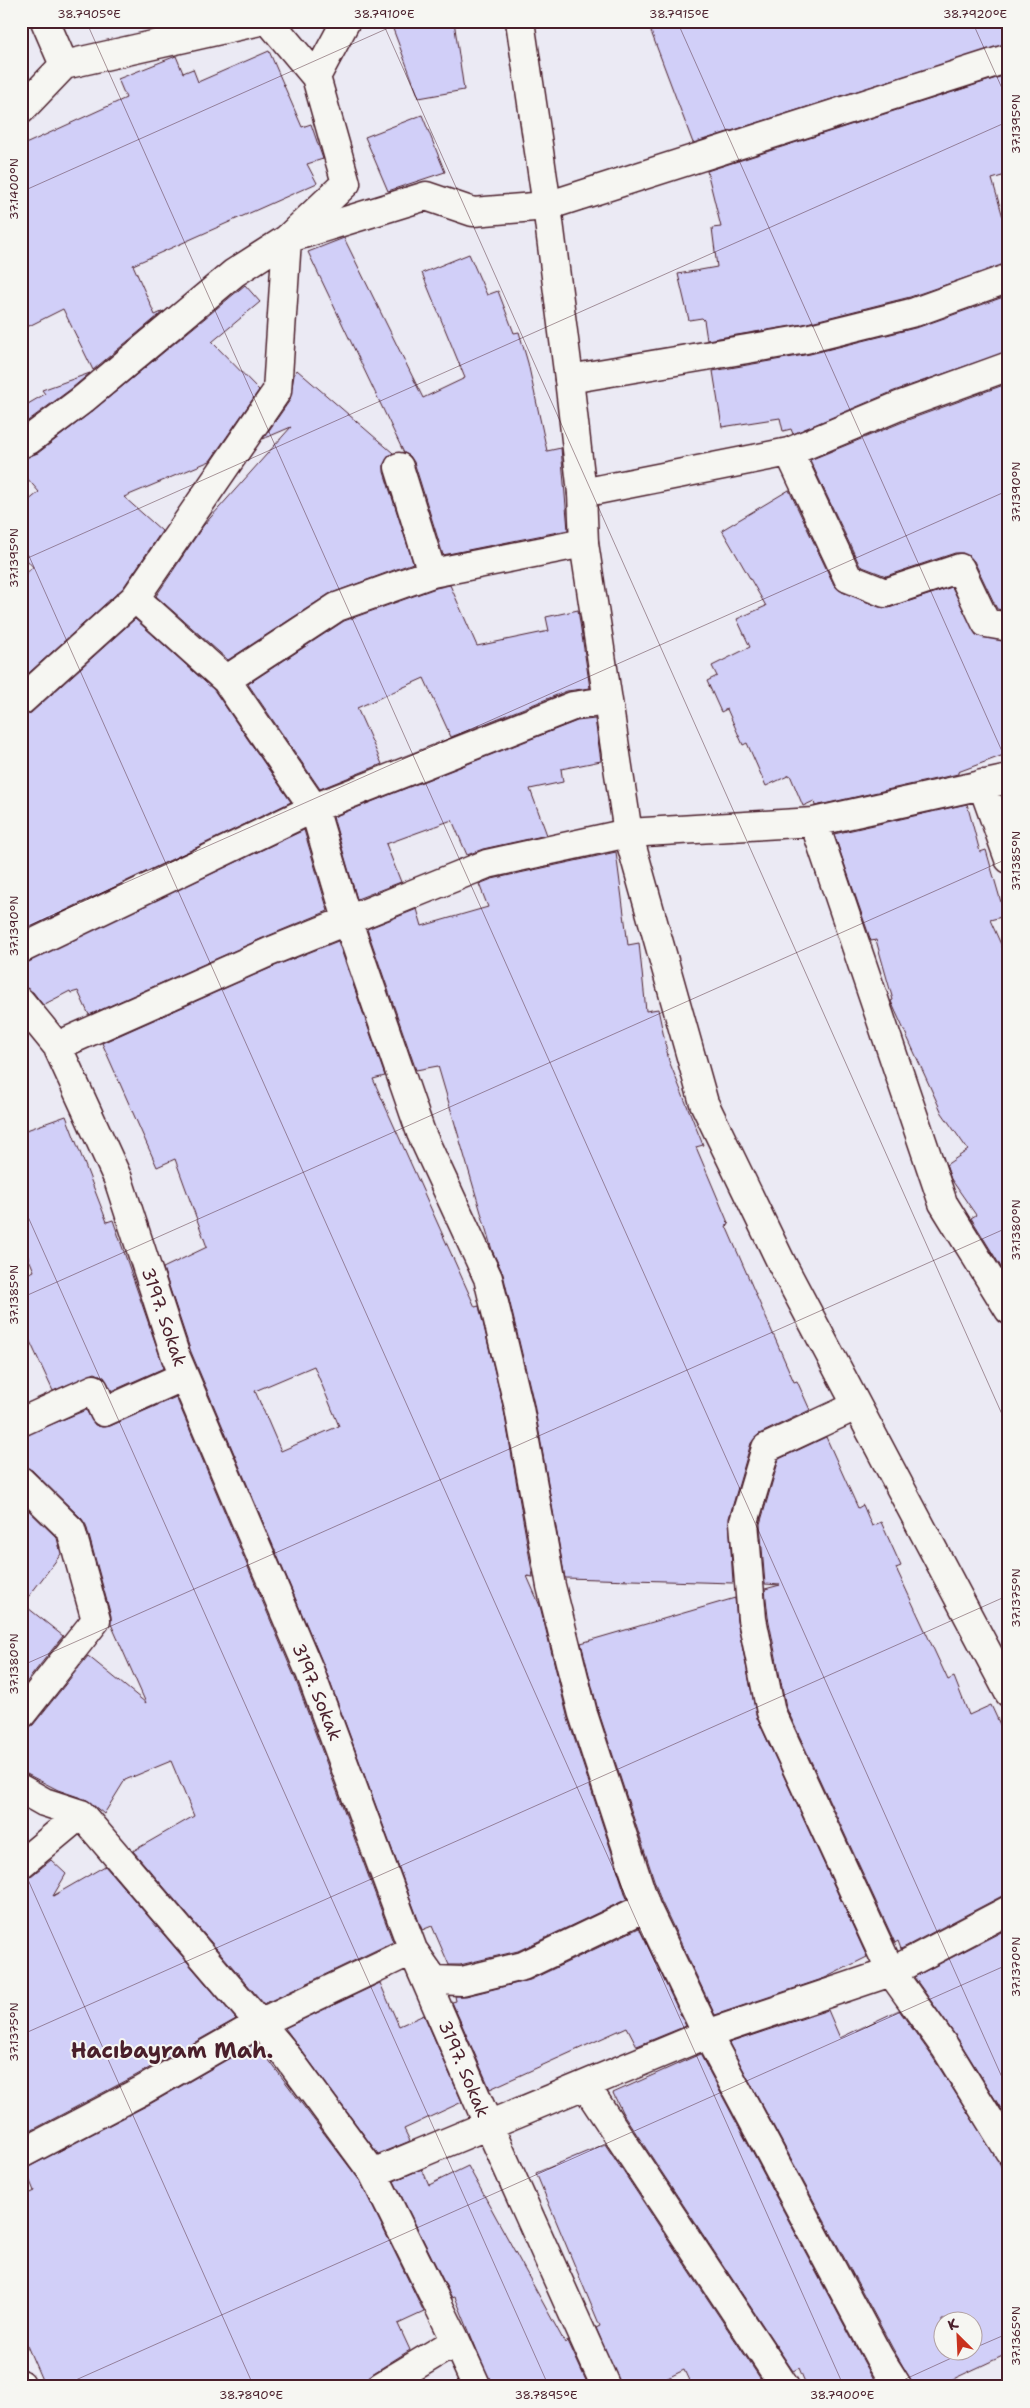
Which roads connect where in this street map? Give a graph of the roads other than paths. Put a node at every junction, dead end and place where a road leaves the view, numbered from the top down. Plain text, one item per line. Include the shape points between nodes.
1 (45, 21) edge
2 (260, 21) edge
3 (270, 21) edge
4 (346, 21) edge
5 (520, 21) edge
6 (1009, 58) edge
7 (64, 65) junction
8 (316, 78) junction
9 (21, 110) edge
10 (547, 206) junction
11 (287, 239) junction
12 (1009, 278) edge
13 (1009, 366) edge
14 (569, 380) junction
15 (21, 444) edge
16 (789, 452) junction
17 (400, 467) dead end
18 (582, 493) junction
19 (584, 543) junction
20 (432, 573) junction
21 (135, 598) junction
22 (1009, 627) edge
23 (226, 680) junction
24 (21, 701) edge
25 (607, 701) junction
26 (1009, 779) edge
27 (982, 784) junction
28 (314, 808) junction
29 (814, 822) junction
30 (628, 833) junction
31 (1009, 859) edge
32 (347, 919) junction
33 (21, 949) edge
34 (21, 1002) edge
35 (57, 1046) junction
36 (1009, 1310) edge
37 (184, 1376) junction
38 (856, 1406) junction
39 (21, 1422) edge
40 (21, 1481) edge
41 (1009, 1693) edge
42 (21, 1715) edge
43 (21, 1789) edge
44 (81, 1814) junction
45 (21, 1864) edge
46 (646, 1907) junction
47 (1009, 1910) edge
48 (413, 1950) junction
49 (891, 1972) junction
50 (260, 2023) junction
51 (707, 2034) junction
52 (585, 2085) junction
53 (488, 2124) junction
54 (1009, 2151) edge
55 (21, 2154) edge
56 (373, 2173) junction
57 (456, 2341) junction
58 (380, 2387) edge
59 (477, 2387) edge
60 (606, 2387) edge
61 (785, 2387) edge
62 (898, 2387) edge

1 - 7 street
2 - 7 street
3 - 8 street
4 - 8 street
5 - 10 street
6 - 10 street
7 - 9 street
8 - 11 street via 346,183
10 - 11 street via 473,212 426,196
10 - 14 street
11 - 15 street via 234,273 81,401
11 - 21 street via 277,391
12 - 14 street via 915,312 806,339
13 - 16 street via 899,406
14 - 18 street
16 - 18 street
16 - 22 street via 848,578 885,593 960,568 986,624
17 - 20 street
18 - 19 street
19 - 20 street
19 - 25 street
20 - 23 street via 337,606
21 - 23 street
21 - 24 street
23 - 28 street
25 - 28 street via 573,706
25 - 30 street
26 - 27 street
27 - 29 street
27 - 31 street
28 - 32 street
28 - 33 street
29 - 30 street
29 - 36 street via 943,1203
30 - 32 street via 487,864
30 - 38 street via 704,1103
32 - 35 street
32 - 46 street via 421,1133 488,1278 519,1408 551,1586 583,1714
34 - 35 street, 3197. Sokak
35 - 37 street, 3197. Sokak via 118,1179
37 - 39 street via 104,1412 94,1389
37 - 48 street, 3197. Sokak via 310,1672
38 - 41 street
38 - 49 street via 766,1448 744,1522 752,1619 771,1712
40 - 42 street via 70,1530 96,1620
43 - 44 street via 44,1802
44 - 45 street
44 - 50 street
46 - 48 street via 523,1966 462,1981 434,1980
46 - 51 street
47 - 49 street
48 - 50 street
48 - 53 street, 3197. Sokak
49 - 51 street
49 - 54 street via 945,2047
50 - 55 street via 143,2090
50 - 56 street
51 - 52 street
51 - 62 street
52 - 53 street
52 - 61 street
53 - 56 street
53 - 60 street, 3197. Sokak
56 - 57 street
57 - 58 street
57 - 59 street

